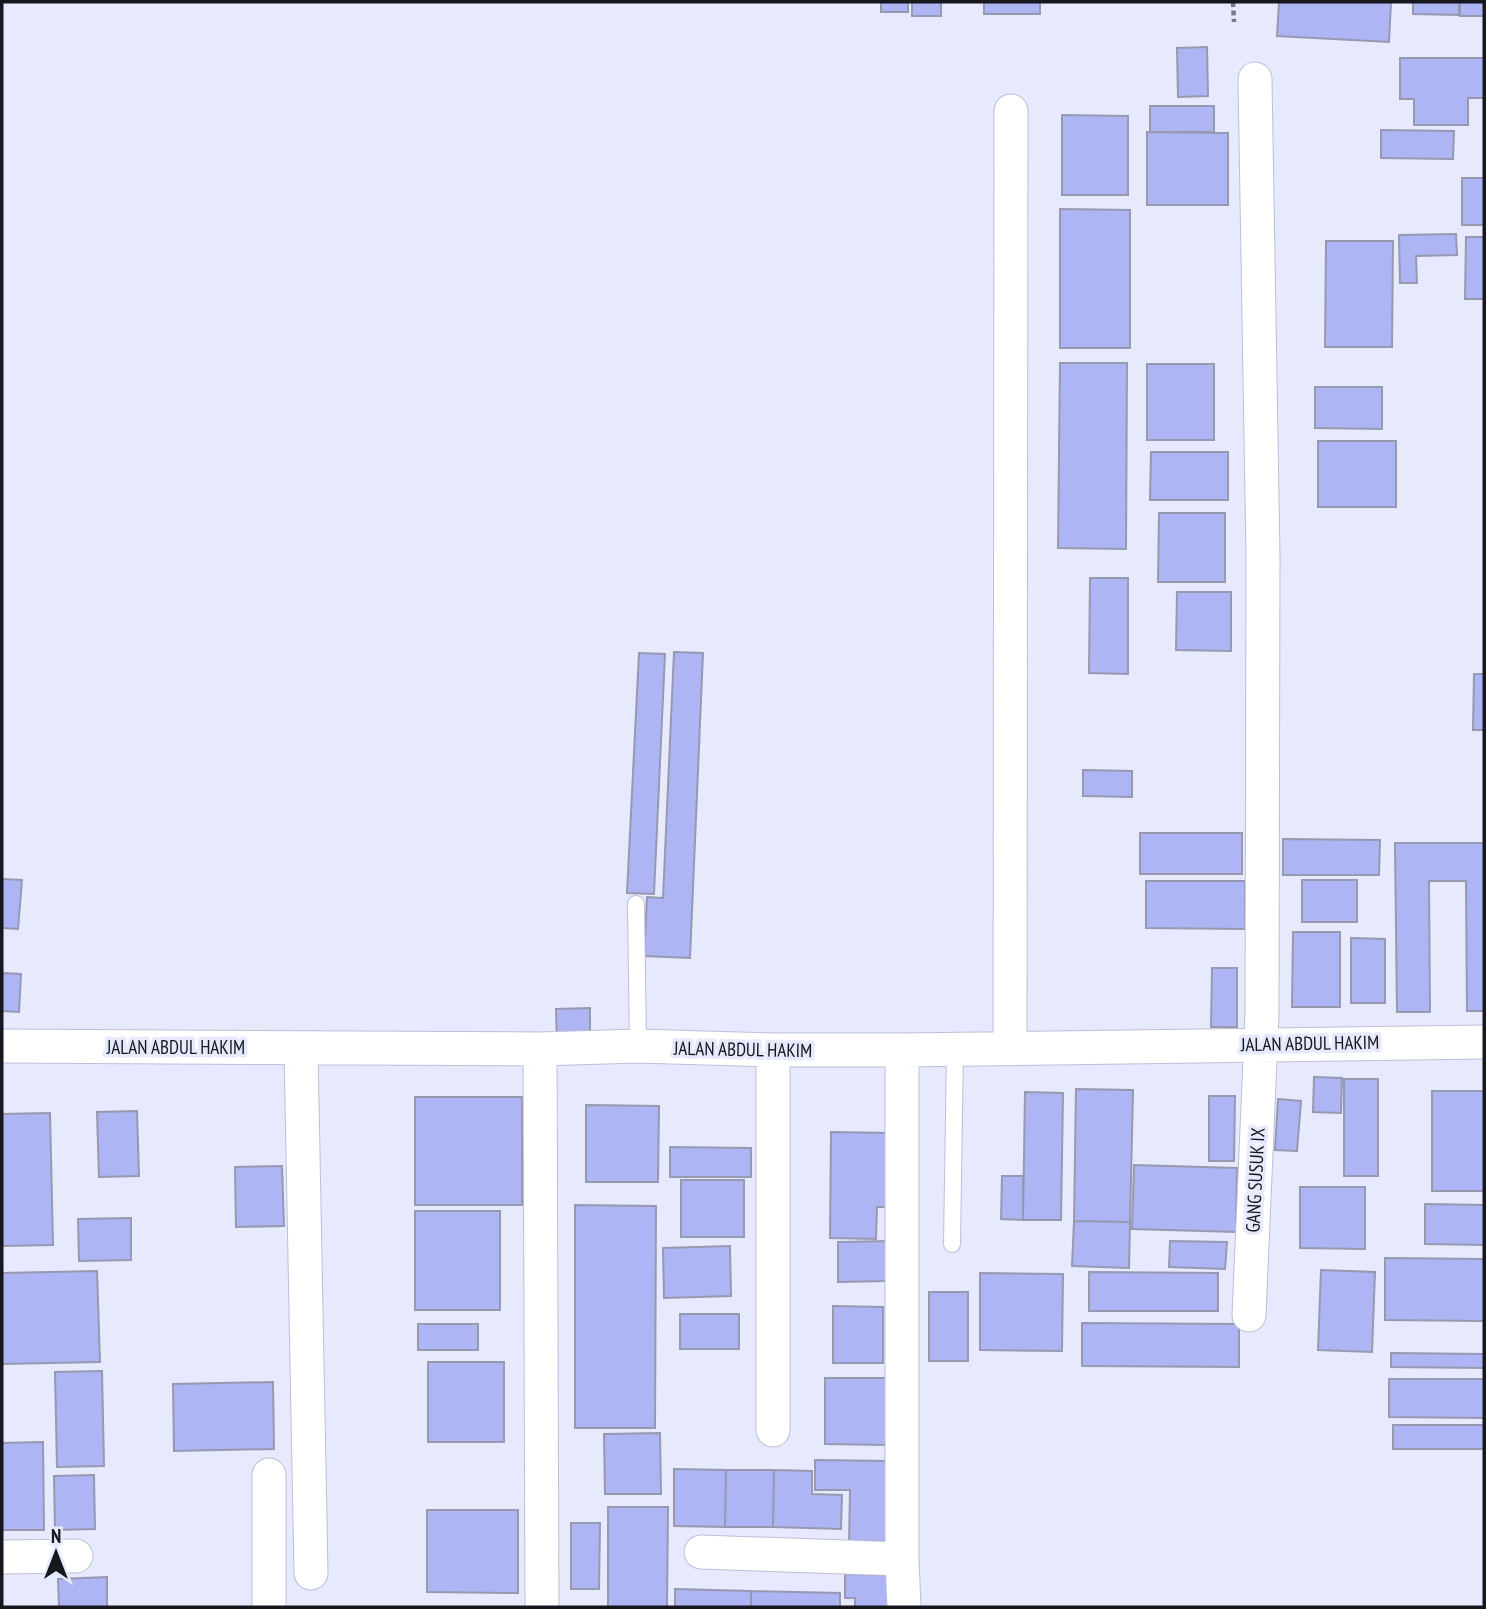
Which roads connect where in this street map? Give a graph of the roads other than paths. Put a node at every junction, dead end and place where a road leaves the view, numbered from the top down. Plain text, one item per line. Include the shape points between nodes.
1 (1255, 79) dead end
2 (1011, 111) dead end
3 (636, 904) dead end
4 (1484, 1042) edge
5 (1262, 1044) junction
6 (2, 1046) edge
7 (638, 1046) junction
8 (301, 1048) junction
9 (540, 1049) junction
10 (955, 1049) junction
11 (1010, 1049) junction
12 (773, 1050) junction
13 (902, 1050) junction
14 (952, 1244) dead end
15 (1249, 1315) dead end
16 (773, 1430) dead end
17 (269, 1475) dead end
18 (701, 1552) dead end
19 (76, 1556) dead end
20 (2, 1557) edge
21 (902, 1559) junction
22 (312, 1573) dead end
23 (269, 1607) edge
24 (542, 1607) edge
25 (904, 1607) edge

1 - 5 street, GANG SUSUK IX via 1263,556
2 - 11 street
3 - 7 lane
4 - 5 street, JALAN ABDUL HAKIM
5 - 11 street, JALAN ABDUL HAKIM
5 - 15 street, GANG SUSUK IX
6 - 8 street, JALAN ABDUL HAKIM
7 - 9 street, JALAN ABDUL HAKIM
7 - 12 street, JALAN ABDUL HAKIM
8 - 9 street, JALAN ABDUL HAKIM
8 - 22 street
9 - 24 street
10 - 11 street, JALAN ABDUL HAKIM
10 - 13 street, JALAN ABDUL HAKIM
10 - 14 lane
12 - 13 street, JALAN ABDUL HAKIM
12 - 16 street
13 - 21 street
17 - 23 street
18 - 21 street
19 - 20 street
21 - 25 street

